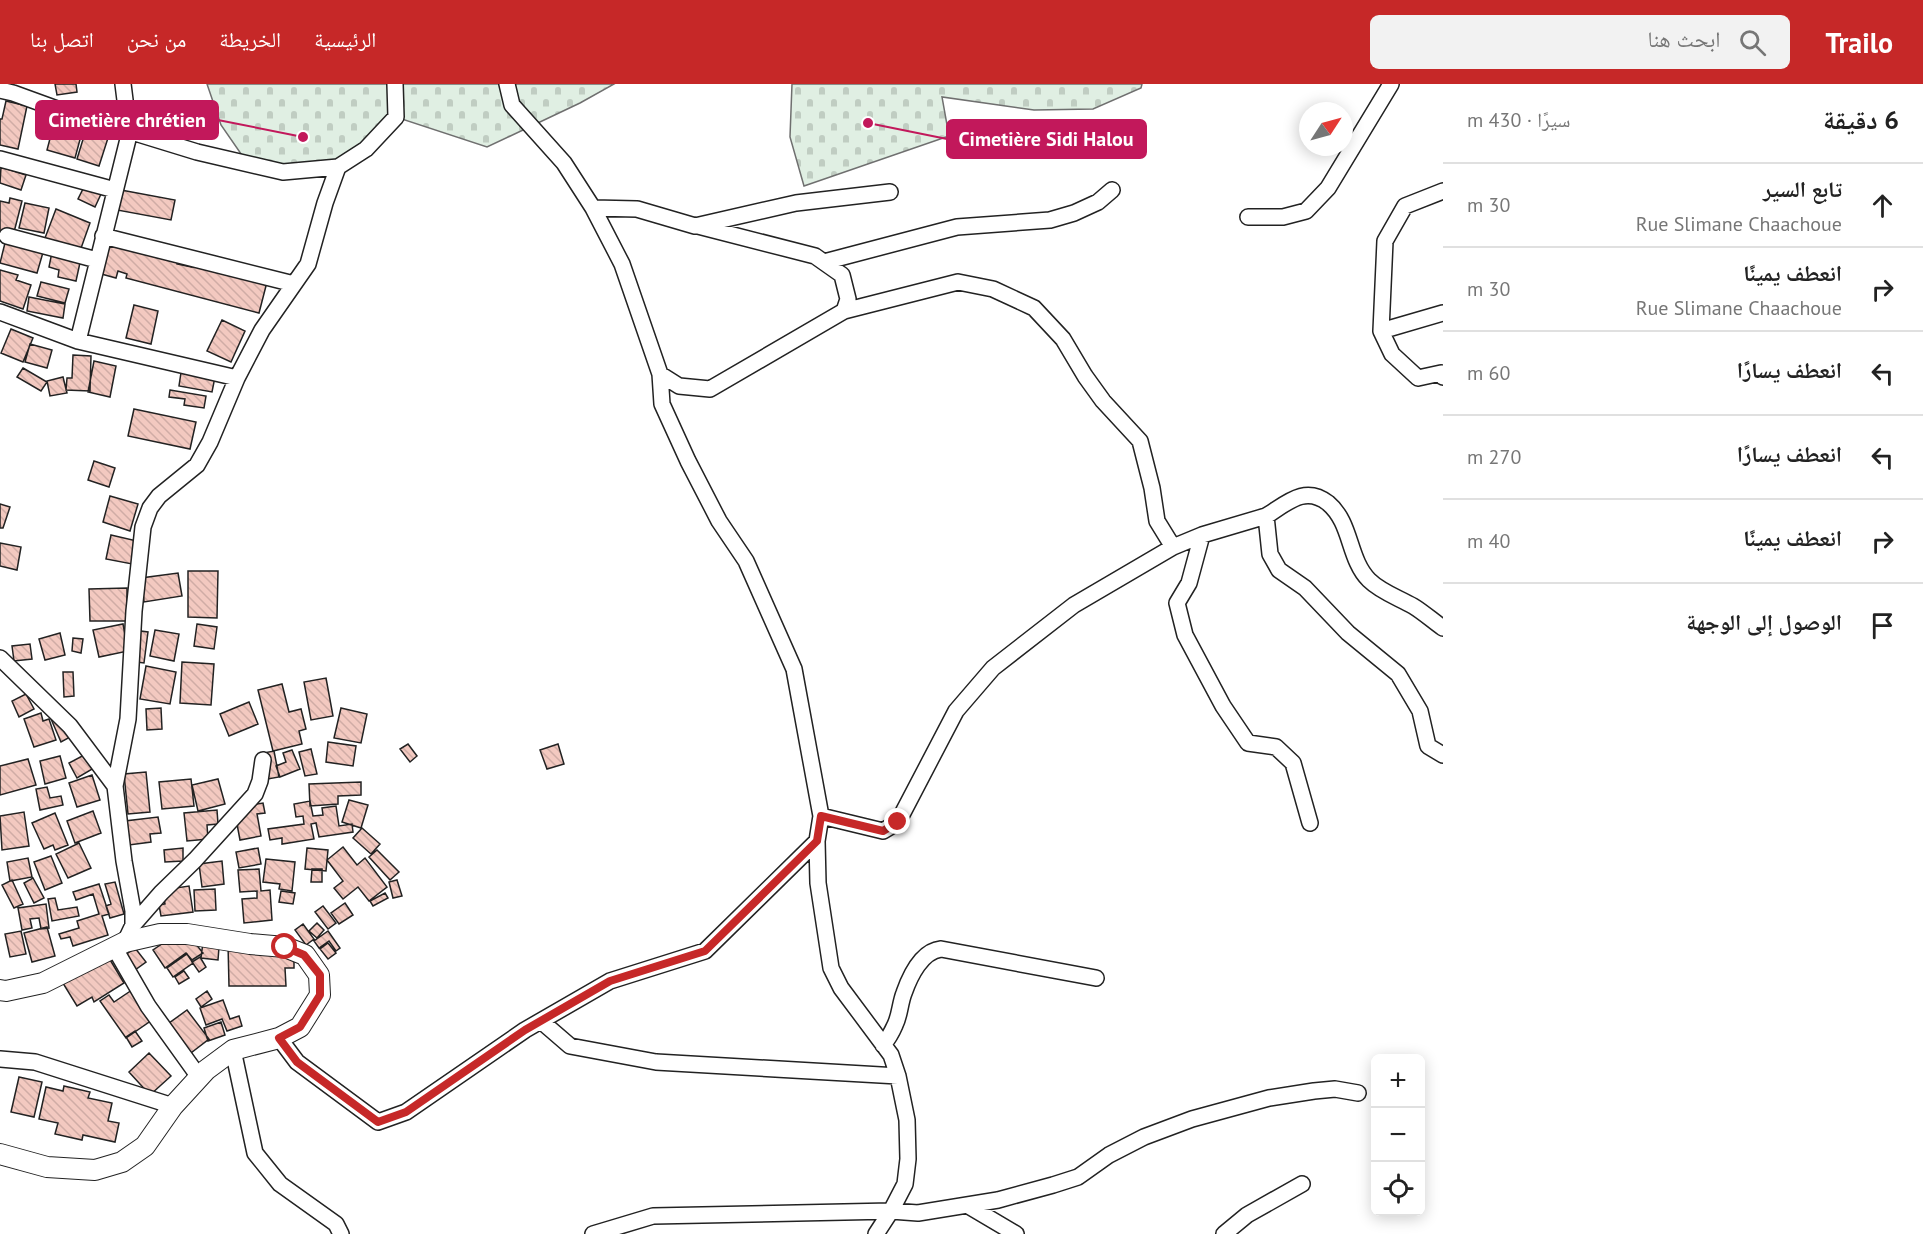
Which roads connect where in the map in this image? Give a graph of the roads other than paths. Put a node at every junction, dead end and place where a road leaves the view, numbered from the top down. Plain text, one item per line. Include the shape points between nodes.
1 (123, 84) edge
2 (395, 84) edge
3 (507, 84) edge
4 (1391, 84) edge
5 (0, 90) edge
6 (125, 100) dead end
7 (130, 131) junction
8 (0, 159) edge
9 (338, 167) junction
10 (115, 190) junction
11 (1112, 190) dead end
12 (1443, 191) edge
13 (890, 192) dead end
14 (593, 208) junction
15 (1248, 217) dead end
16 (695, 226) junction
17 (7, 236) dead end
18 (103, 236) junction
19 (97, 260) junction
20 (824, 262) junction
21 (294, 284) junction
22 (844, 311) junction
23 (0, 312) edge
24 (1443, 313) edge
25 (1381, 331) junction
26 (78, 341) junction
27 (660, 374) junction
28 (237, 378) junction
29 (1443, 378) edge
30 (1266, 516) junction
31 (1202, 535) junction
32 (1173, 547) junction
33 (1443, 628) edge
34 (0, 658) edge
35 (1443, 755) edge
36 (263, 760) dead end
37 (115, 786) junction
38 (821, 816) junction
39 (1310, 823) dead end
40 (817, 841) junction
41 (124, 938) junction
42 (1096, 978) dead end
43 (0, 990) edge
44 (541, 1021) junction
45 (279, 1038) junction
46 (884, 1045) junction
47 (233, 1050) junction
48 (0, 1059) edge
49 (898, 1076) junction
50 (199, 1077) junction
51 (1358, 1093) dead end
52 (173, 1106) junction
53 (0, 1154) edge
54 (1302, 1184) dead end
55 (967, 1205) junction
56 (891, 1211) junction
57 (341, 1234) edge
58 (593, 1234) edge
59 (876, 1234) edge
60 (1016, 1234) edge
61 (1224, 1234) edge

1 - 6 street
2 - 9 street via 396,117 366,149
3 - 14 street via 512,105 564,162
4 - 15 street via 1328,188 1306,211 1283,217
5 - 7 street
7 - 9 street via 283,172
7 - 10 street
8 - 10 street
9 - 21 street via 308,264
10 - 18 street
11 - 20 street via 1098,202 1050,220 957,227
12 - 25 street via 1406,206 1385,241
13 - 16 street via 796,203
14 - 16 street via 637,209
14 - 27 street via 622,264
16 - 20 street via 815,256
17 - 19 street
18 - 19 street
18 - 21 street
19 - 26 street
20 - 22 street via 842,275 848,299
21 - 28 street via 262,330
22 - 27 street via 710,389 679,386
22 - 32 street via 958,282 993,289 1034,308 1063,339 1103,401 1140,441 1156,521
23 - 26 street
24 - 25 street
25 - 29 street via 1392,354 1418,378 1441,373
26 - 28 street
27 - 38 street via 662,404 719,521 746,561 794,669
28 - 37 street via 197,465 159,496 143,527 128,719
30 - 31 street
30 - 33 street via 1296,498 1320,497 1335,509 1368,580
30 - 35 street via 1270,554 1279,570 1305,588 1348,633 1398,674 1420,711 1428,746
31 - 32 street
31 - 39 street via 1189,583 1177,603 1185,635 1248,743 1276,747 1293,763
32 - 38 street via 1074,604 993,668 956,711 898,822 883,831
34 - 37 street via 70,726
36 - 41 street via 255,794
37 - 41 street via 133,911
38 - 40 street
40 - 44 street via 705,951 610,981
40 - 46 street via 818,883 831,968 841,988
41 - 43 main road via 43,983
41 - 45 main road via 187,934 285,947 304,955 320,975 320,995 300,1027
41 - 50 street via 148,1006
42 - 46 street via 935,950 919,964
44 - 45 street via 406,1112 378,1122 297,1062
44 - 49 street via 570,1046 656,1062
45 - 47 main road
46 - 49 street
47 - 50 main road
47 - 57 street via 255,1153 280,1184 336,1224
48 - 52 street via 35,1062
49 - 56 street via 907,1120 908,1159 906,1184
50 - 52 main road
51 - 55 street via 1335,1089 1269,1098 1192,1119 1144,1137 1078,1177
52 - 53 main road via 145,1146 122,1162 95,1170 47,1167
54 - 61 street via 1247,1215
55 - 56 street via 918,1212
55 - 60 street
56 - 58 street via 653,1216
56 - 59 street

